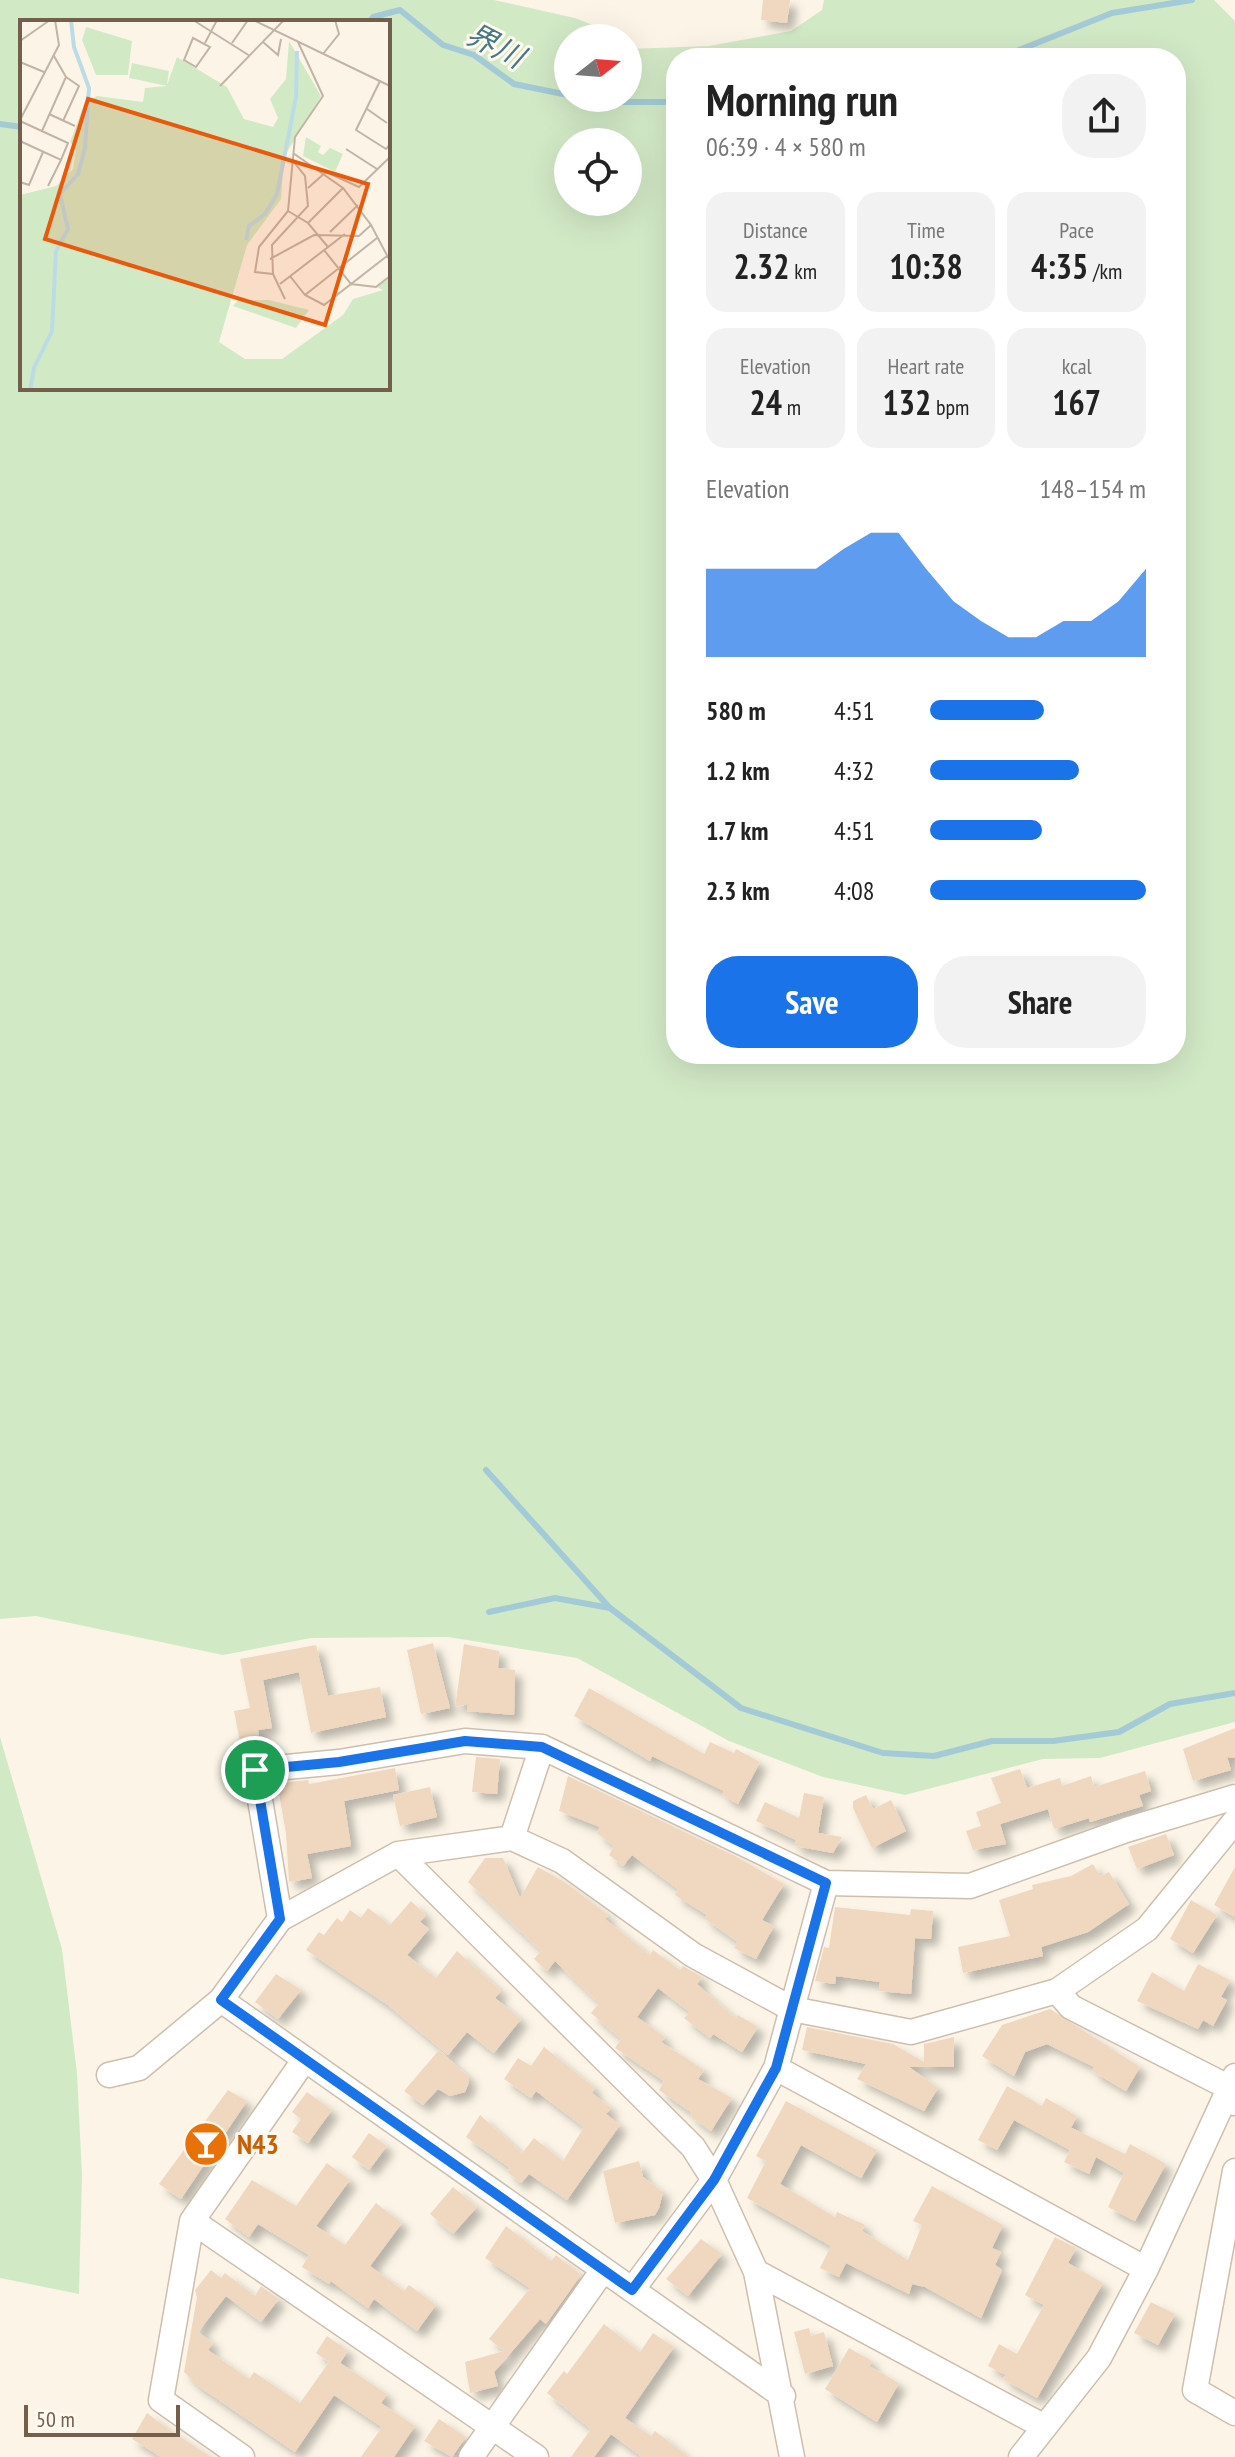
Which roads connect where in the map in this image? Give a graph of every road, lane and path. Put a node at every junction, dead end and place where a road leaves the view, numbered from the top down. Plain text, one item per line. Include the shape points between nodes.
1 (542, 1747) junction
2 (1235, 1797) edge
3 (1235, 1821) edge
4 (512, 1838) junction
5 (398, 1854) junction
6 (826, 1883) junction
7 (280, 1919) junction
8 (1057, 1991) junction
9 (221, 2000) junction
10 (792, 2009) junction
11 (305, 2059) junction
12 (776, 2068) junction
13 (109, 2075) dead end
14 (1233, 2082) edge
15 (1235, 2118) edge
16 (1235, 2171) edge
17 (714, 2180) junction
18 (192, 2221) junction
19 (1146, 2269) junction
20 (603, 2270) junction
21 (756, 2272) junction
22 (632, 2290) junction
23 (783, 2396) junction
24 (1235, 2413) edge
25 (492, 2426) junction
26 (1043, 2426) junction
27 (242, 2457) edge
28 (471, 2457) edge
29 (536, 2457) edge
30 (792, 2457) edge
31 (1021, 2457) edge

1 - 4 street
1 - 6 street
1 - 7 street via 465,1741 255,1770
2 - 6 street via 970,1886
3 - 8 street via 1147,1929
4 - 5 street
4 - 10 street via 562,1861 693,1955
5 - 7 street
5 - 17 street via 693,2147
6 - 10 street
7 - 9 street
8 - 10 street via 911,2032
8 - 14 street via 1071,2007
9 - 11 street
9 - 13 street via 139,2068
10 - 12 street
11 - 18 street
11 - 20 street
12 - 17 street
12 - 19 street
14 - 15 street
14 - 19 street
16 - 24 street via 1195,2390
17 - 21 street
17 - 22 street
18 - 25 street
18 - 27 street via 161,2400
19 - 26 street via 1099,2358
20 - 22 street
20 - 25 street
21 - 23 street
21 - 26 street
22 - 23 street
23 - 30 street
25 - 28 street
25 - 29 street
26 - 31 street

